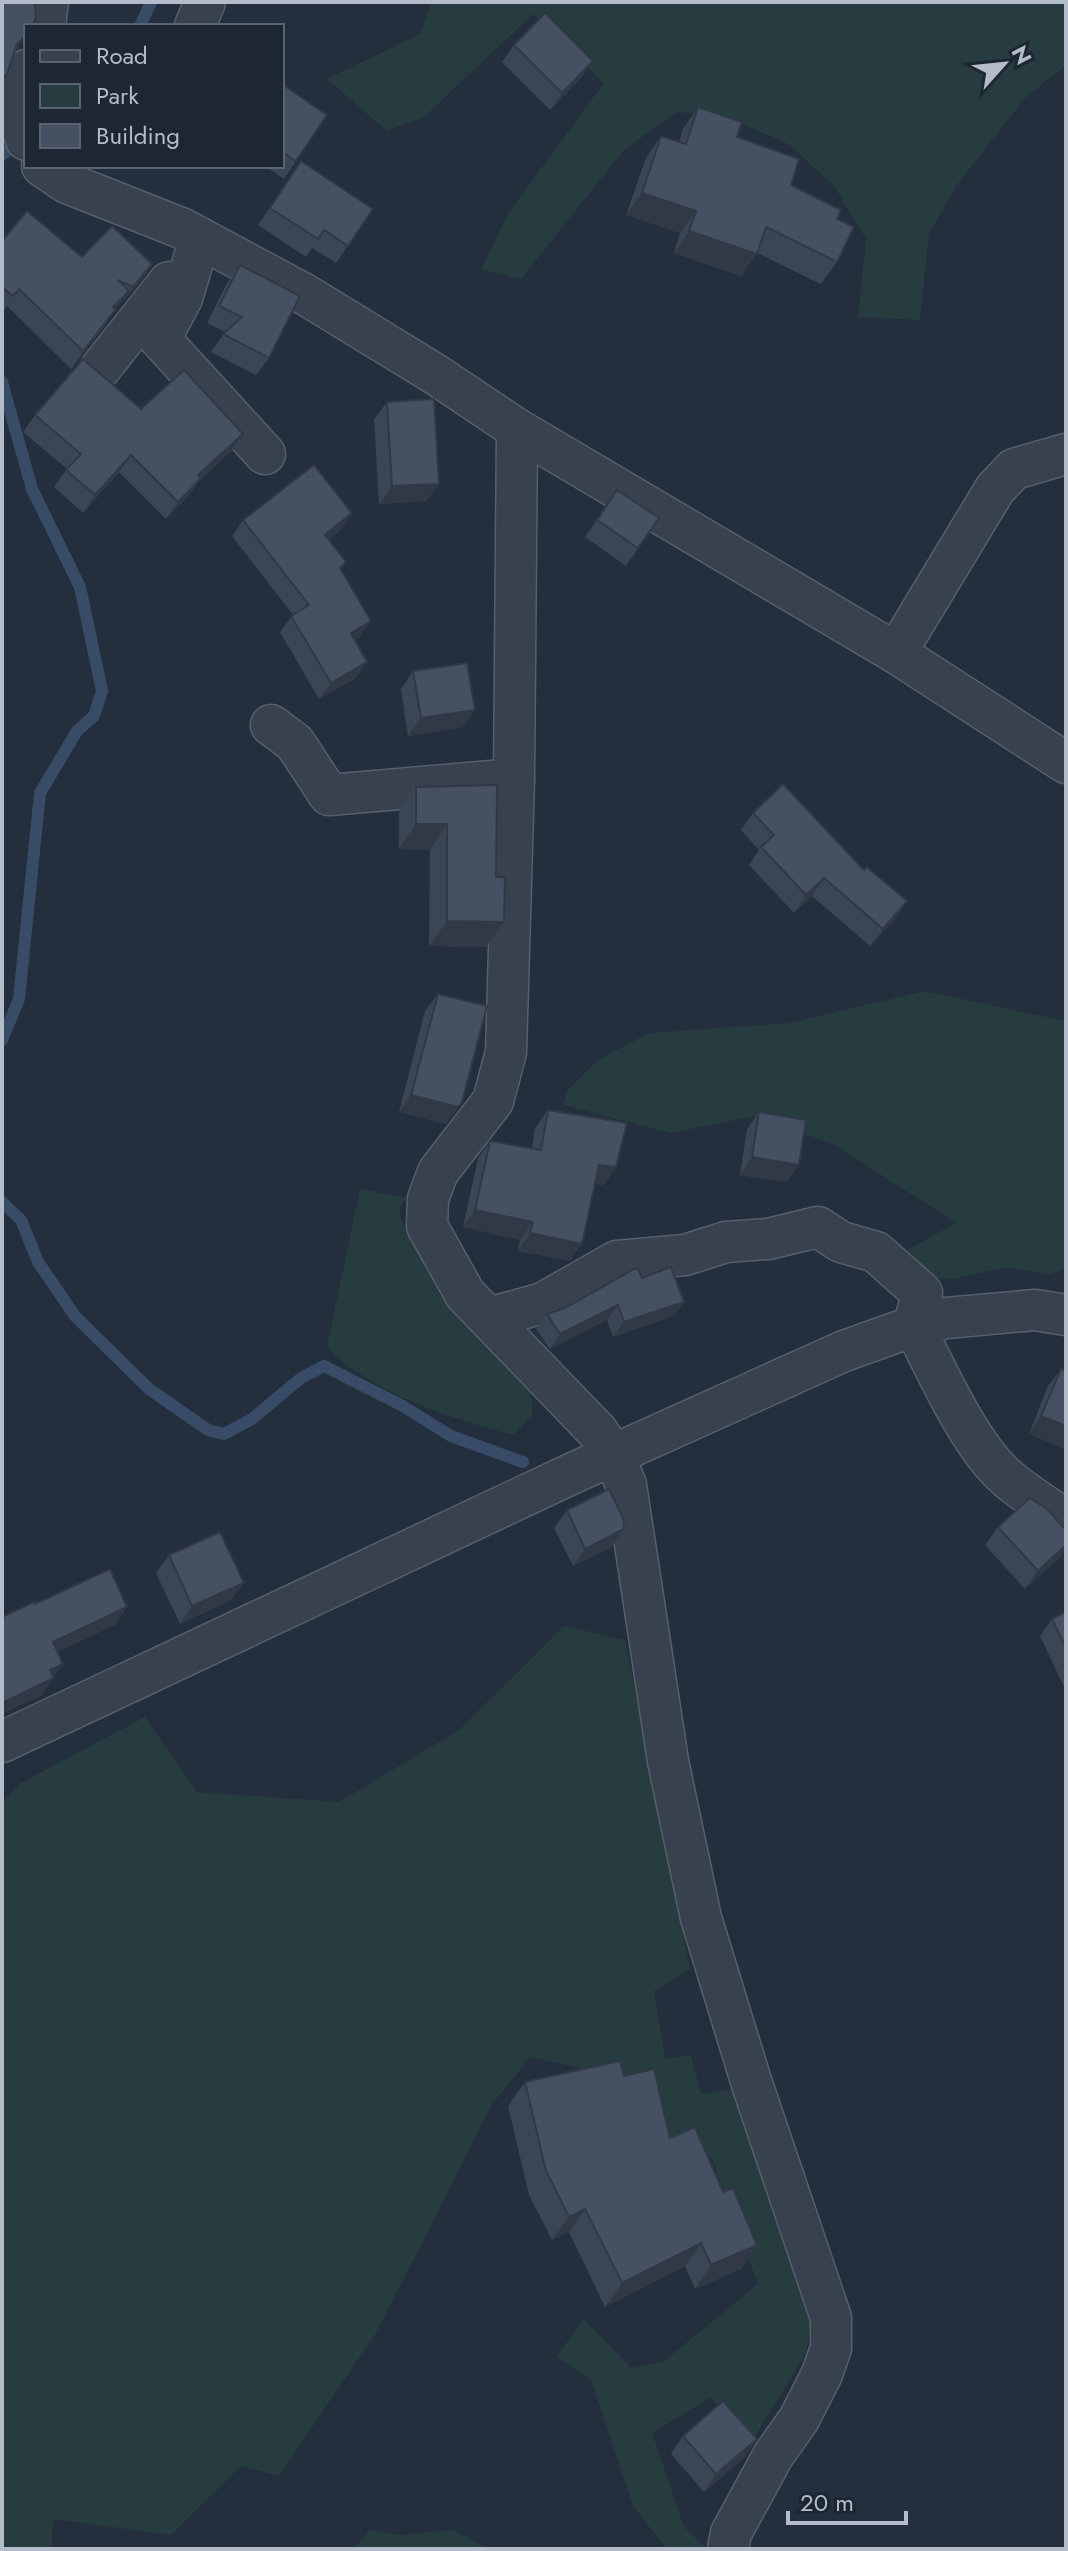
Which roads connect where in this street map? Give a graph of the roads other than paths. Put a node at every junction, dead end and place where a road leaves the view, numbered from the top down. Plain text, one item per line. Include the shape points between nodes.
1 (48, 2) edge
2 (205, 2) edge
3 (45, 24) edge
4 (196, 24) edge
5 (24, 75) edge
6 (24, 134) edge
7 (45, 168) edge
8 (191, 233) junction
9 (100, 369) edge
10 (517, 429) junction
11 (265, 454) dead end
12 (1066, 454) edge
13 (896, 653) junction
14 (271, 725) dead end
15 (1066, 763) edge
16 (514, 779) junction
17 (1066, 1315) edge
18 (489, 1318) junction
19 (914, 1326) junction
20 (614, 1455) junction
21 (1066, 1520) edge
22 (2, 1742) edge
23 (728, 2549) edge

1 - 3 street
2 - 4 street
5 - 6 street via 17,113
7 - 8 street via 67,183
8 - 9 street via 168,286
8 - 10 street via 306,295
8 - 11 street via 182,298 160,339
10 - 13 street
10 - 16 street
12 - 13 street via 1014,469 995,489
13 - 15 street
14 - 16 street via 295,743 329,795
16 - 18 street via 506,1052 493,1101 438,1172 428,1199 427,1226 465,1294
17 - 19 street via 1035,1310
18 - 19 street via 543,1303 617,1261 685,1255 726,1242 818,1227 841,1242 876,1252 922,1293
18 - 20 street
19 - 20 street via 844,1351
19 - 21 street via 983,1451 1005,1477
20 - 22 street
20 - 23 street via 626,1485 668,1761 701,1918 831,2318 831,2348 822,2374 731,2533

